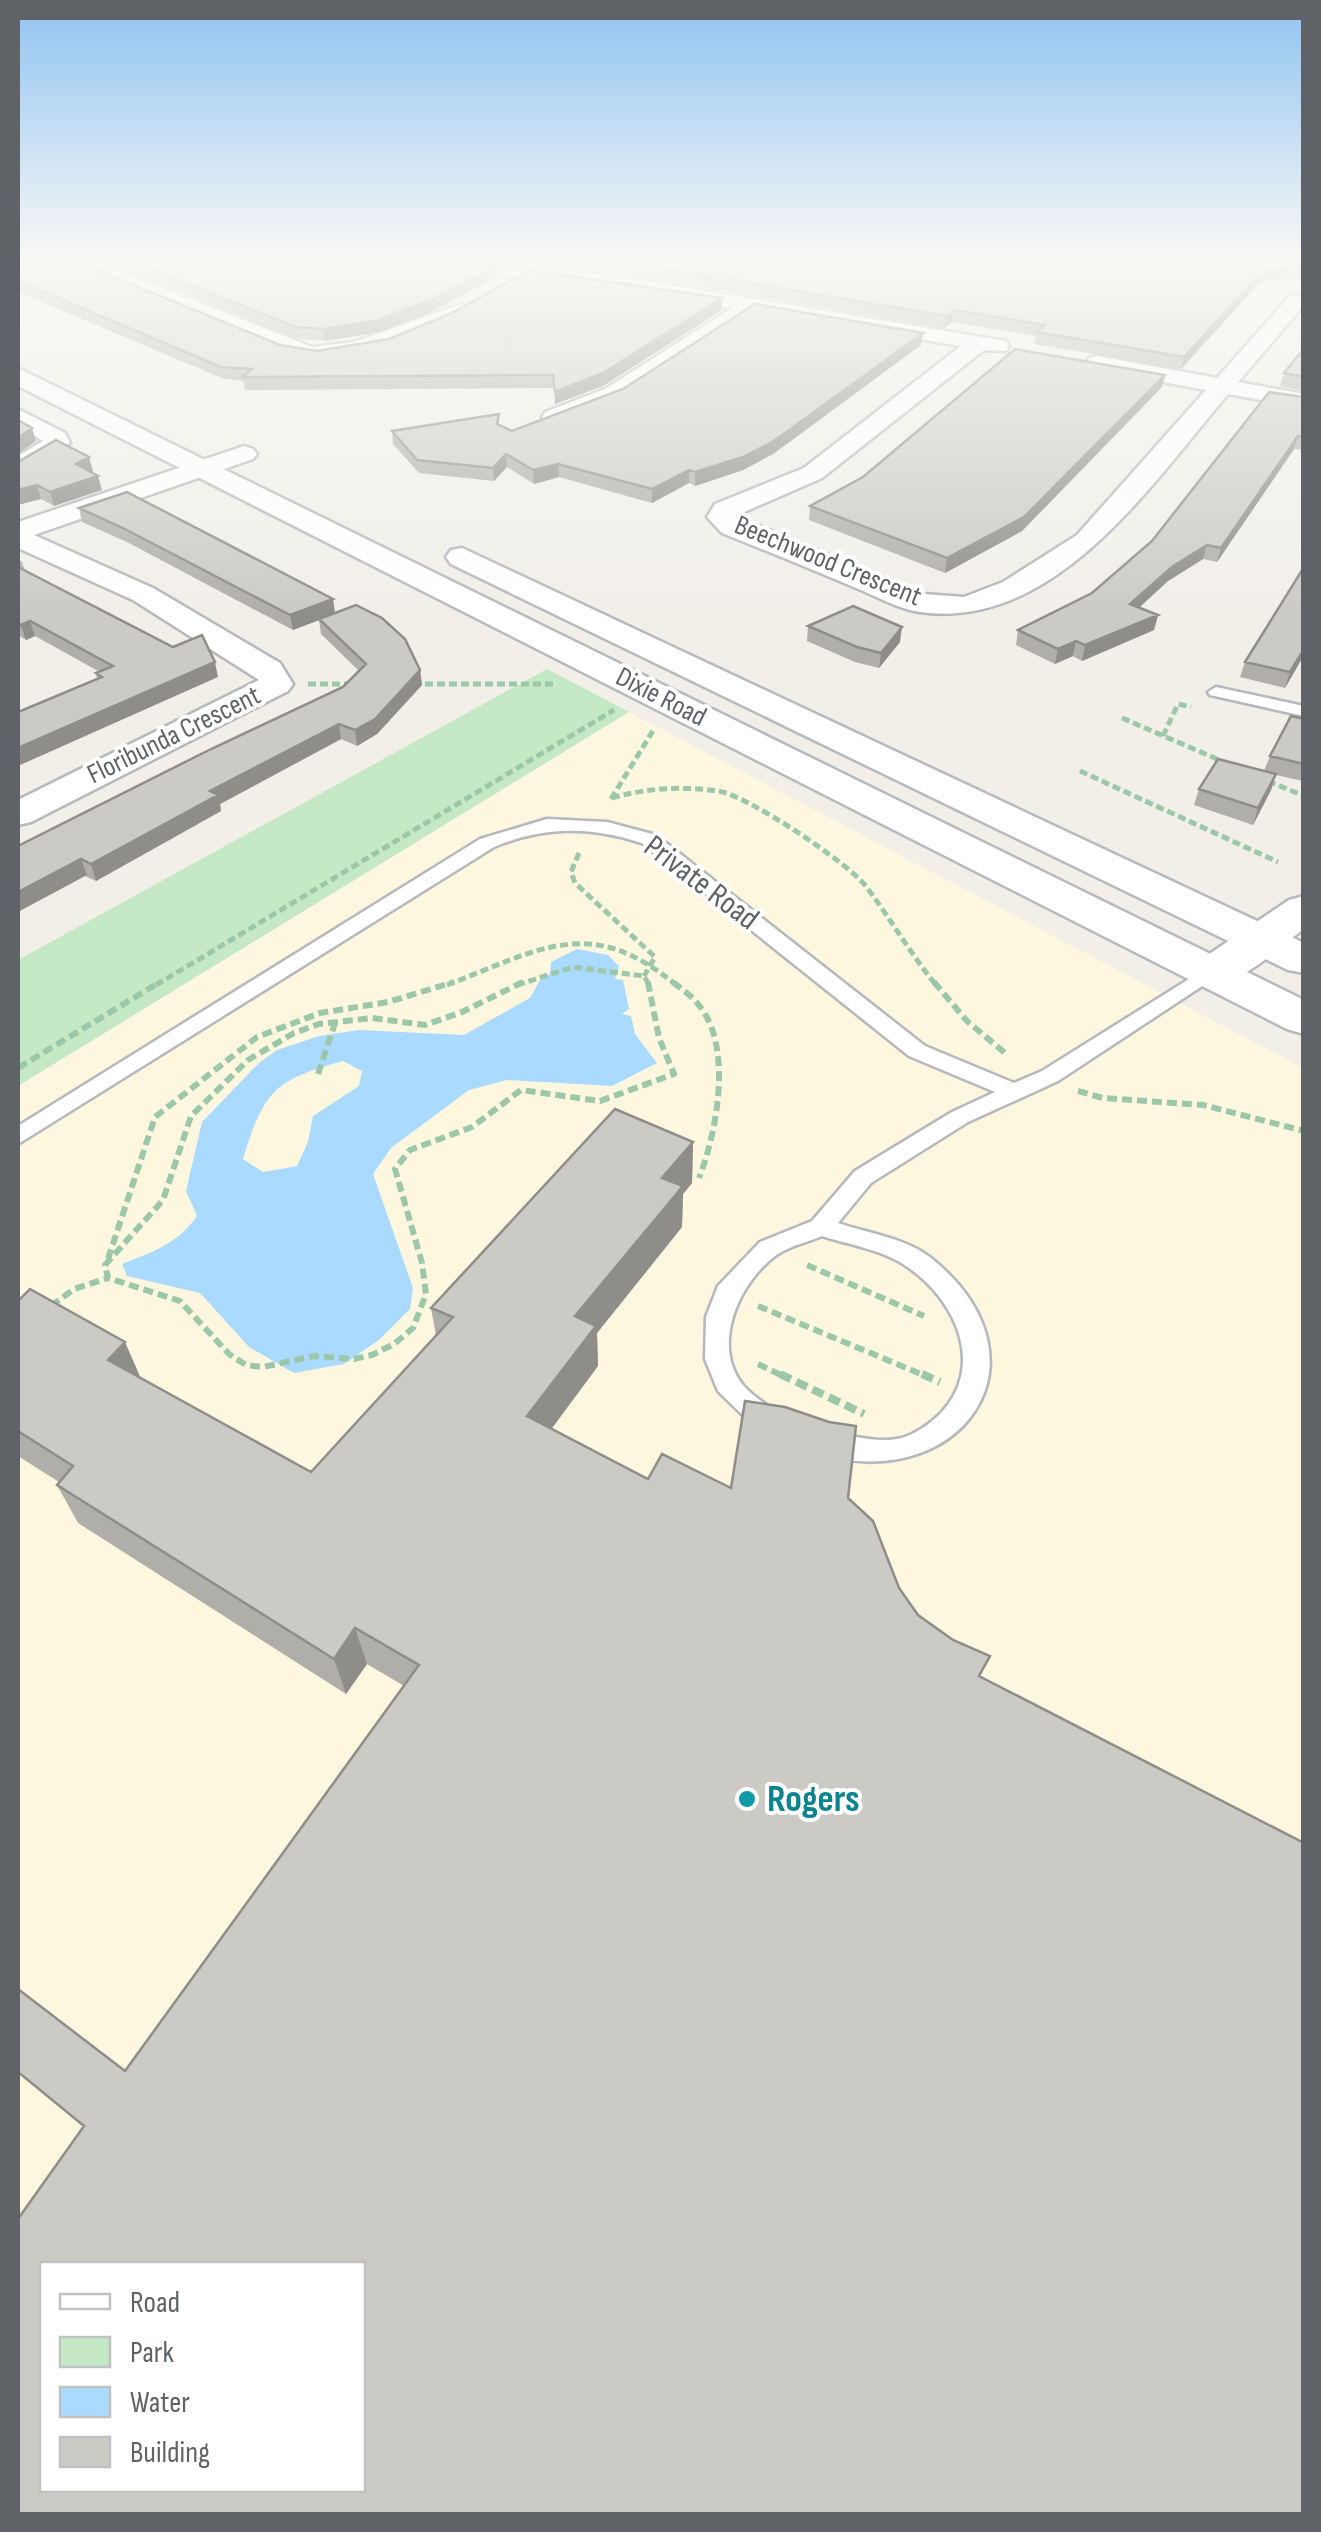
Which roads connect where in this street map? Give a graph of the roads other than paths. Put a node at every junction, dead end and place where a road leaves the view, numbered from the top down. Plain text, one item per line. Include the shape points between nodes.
1 (26, 379) edge
2 (636, 379) edge
3 (933, 379) edge
4 (1191, 379) edge
5 (1224, 379) edge
6 (1220, 384) junction
7 (1304, 401) edge
8 (18, 416) edge
9 (529, 427) edge
10 (205, 453) junction
11 (244, 454) joint
12 (18, 466) edge
13 (278, 471) dead end
14 (18, 534) edge
15 (434, 544) dead end
16 (1216, 692) dead end
17 (1304, 712) edge
18 (18, 814) edge
19 (1304, 908) edge
20 (1262, 940) junction
21 (1304, 960) edge
22 (1212, 973) junction
23 (1304, 1019) edge
24 (1015, 1091) junction
25 (18, 1136) edge
26 (820, 1227) junction

1 - 10 main road, Dixie Road
2 - 9 street
3 - 6 street, Beechwood Crescent via 812,473 721,517 919,602 965,606 1013,588 1087,540
4 - 6 street
5 - 6 street
6 - 7 street
8 - 12 street via 58,443
10 - 11 street
10 - 14 street
10 - 22 main road, Dixie Road
11 - 13 main road
14 - 18 street, Floribunda Crescent via 143,594 269,670 277,684
15 - 20 main road, Dixie Road
16 - 17 lane
19 - 20 main road
20 - 21 main road, Dixie Road
20 - 22 main road
22 - 23 main road, Dixie Road
22 - 24 lane via 1050,1076
24 - 25 lane, Private Road via 917,1051 650,840 586,822 546,823 486,844
24 - 26 lane via 863,1177
26 - 26 lane via 919,1262 963,1305 981,1359 973,1396 924,1442 884,1452 838,1450 769,1424 730,1390 716,1344 727,1293 770,1248

